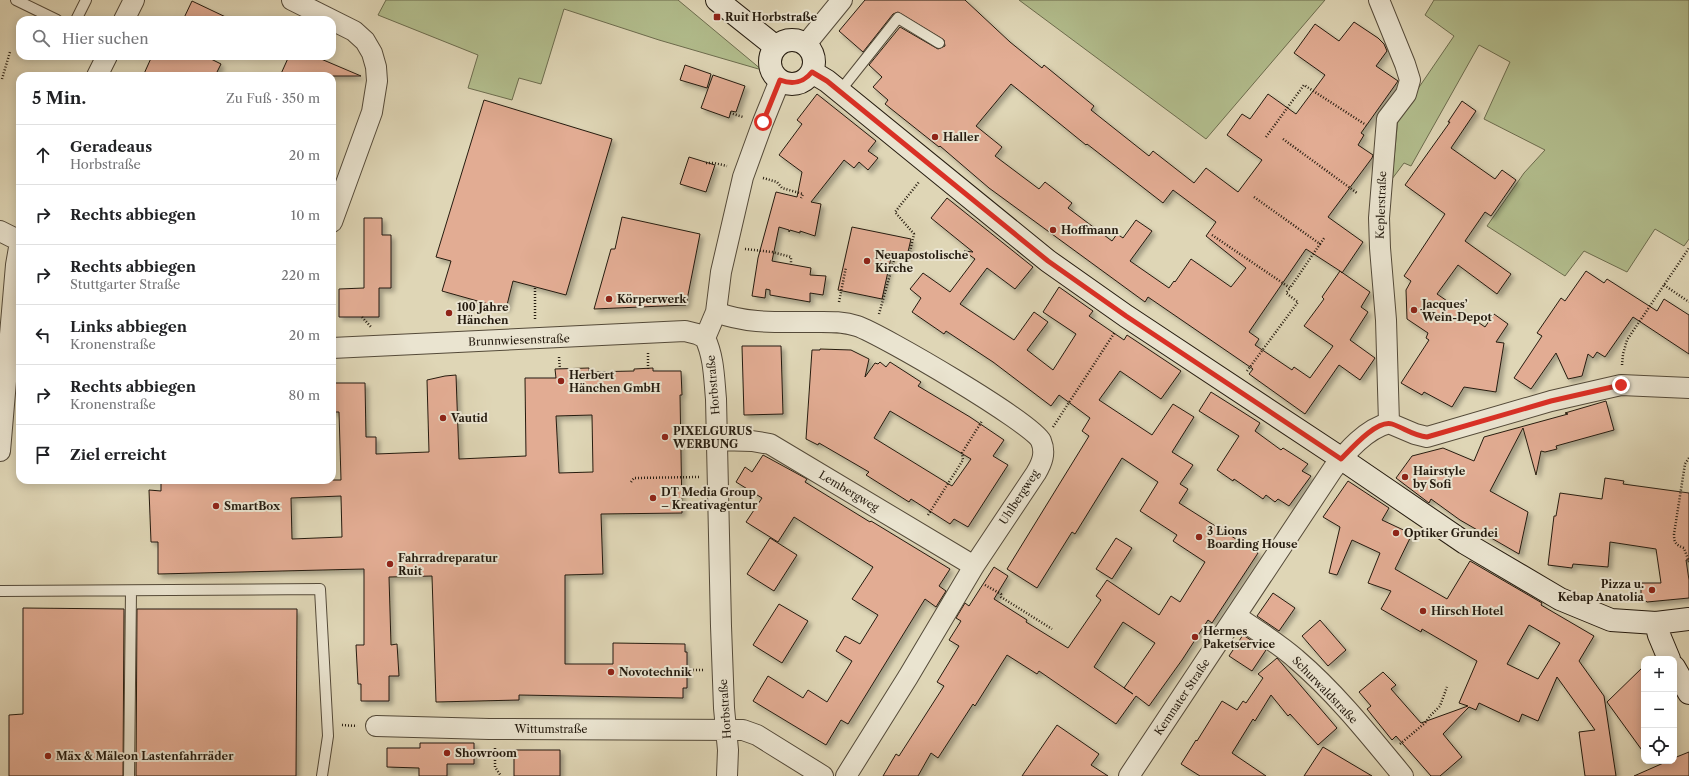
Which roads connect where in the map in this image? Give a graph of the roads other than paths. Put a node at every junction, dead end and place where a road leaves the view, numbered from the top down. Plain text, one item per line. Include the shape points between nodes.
1 (16, 0) edge
2 (86, 0) edge
3 (292, 0) edge
4 (717, 0) edge
5 (842, 0) edge
6 (1379, 0) edge
7 (132, 1) edge
8 (49, 16) edge
9 (78, 16) edge
10 (126, 16) edge
11 (324, 16) edge
12 (336, 22) edge
13 (939, 43) dead end
14 (806, 44) junction
15 (776, 47) junction
16 (105, 60) edge
17 (99, 72) edge
18 (812, 72) junction
19 (780, 80) junction
20 (840, 91) junction
21 (336, 211) edge
22 (0, 231) edge
23 (16, 240) edge
24 (16, 265) edge
25 (716, 312) junction
26 (705, 338) junction
27 (336, 348) edge
28 (1689, 388) edge
29 (1389, 423) junction
30 (717, 440) junction
31 (0, 451) edge
32 (1341, 459) junction
33 (971, 571) junction
34 (0, 591) edge
35 (131, 591) junction
36 (1236, 616) junction
37 (1689, 619) edge
38 (1656, 623) junction
39 (1668, 656) edge
40 (1677, 672) edge
41 (1689, 693) edge
42 (376, 726) road end
43 (727, 729) junction
44 (129, 776) edge
45 (322, 776) edge
46 (727, 776) edge
47 (823, 776) edge
48 (846, 776) edge
49 (1129, 776) edge
50 (1403, 776) edge

1 - 8 lane
2 - 9 lane
3 - 11 street
4 - 15 main road
5 - 14 street
6 - 29 street, Keplerstraße via 1410,80 1406,94 1387,119 1379,232 1386,320
7 - 10 street
12 - 21 street via 354,31 365,41 376,67 376,89 372,112
13 - 20 lane via 898,18
14 - 15 main road via 794,40
14 - 18 main road via 813,54
15 - 19 main road via 770,61 775,75
16 - 17 street
18 - 19 main road via 801,82
18 - 20 main road
19 - 25 street via 743,177 721,272
20 - 32 main road via 1048,261
22 - 23 street
24 - 31 street
25 - 26 street
25 - 33 street, Uhlbergweg via 730,318 754,321 834,322 857,326 932,365 993,404 1041,440 1044,450 1036,473
26 - 27 street, Brunnwiesenstraße via 685,331
26 - 30 street, Horbstraße via 713,362
28 - 29 street via 1621,385 1551,401 1427,437
29 - 32 street, Kemnater Straße via 1376,428
30 - 33 street, Lembergweg via 770,444 933,542
30 - 43 street, Horbstraße via 721,626
32 - 36 street, Kemnater Straße
32 - 38 main road via 1465,543 1560,599 1611,620
33 - 48 street, Uhlbergweg
34 - 35 lane
35 - 44 lane
35 - 45 lane via 320,589 328,736
36 - 49 street, Kemnater Straße
36 - 50 street, Schurwaldstraße via 1282,647 1312,672
37 - 38 main road
38 - 39 main road
40 - 41 main road
42 - 43 street, Wittumstraße via 489,729
43 - 46 street, Horbstraße
43 - 47 street, Wittumstraße via 757,735

